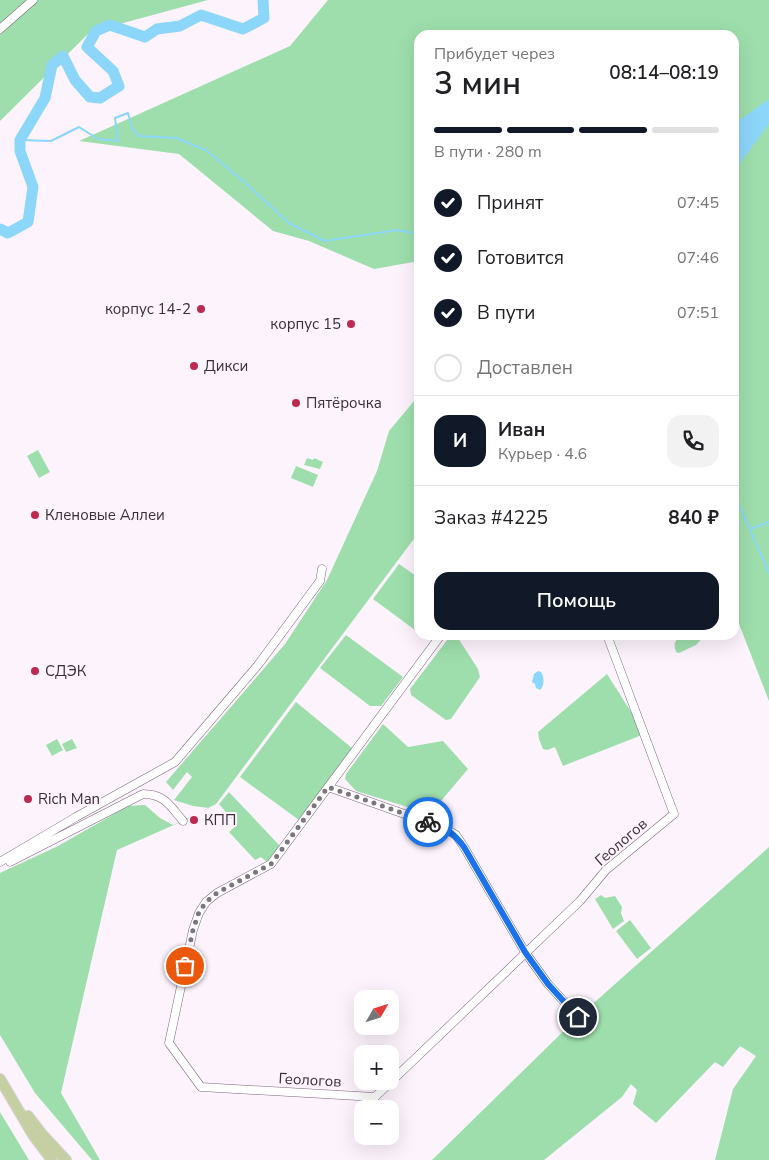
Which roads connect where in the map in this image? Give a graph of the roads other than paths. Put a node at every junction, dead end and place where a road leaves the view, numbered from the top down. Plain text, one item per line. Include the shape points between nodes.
1 (34, 0) edge
2 (0, 29) edge
3 (322, 569) dead end
4 (437, 640) edge
5 (609, 640) edge
6 (328, 787) junction
7 (183, 821) dead end
8 (8, 858) junction
9 (0, 862) edge
10 (525, 952) junction
11 (578, 1017) dead end
12 (0, 1079) edge
13 (6, 1089) junction
14 (52, 1160) edge
15 (66, 1160) edge

1 - 2 street
3 - 8 street via 320,581 258,665 175,762
4 - 6 street, Геологов
5 - 10 street, Геологов via 674,814 606,870 580,901
6 - 10 street via 456,835
6 - 10 street, Геологов via 271,864 217,893 199,912 169,1043 201,1087 375,1097
7 - 8 street via 162,798 143,794 10,862
8 - 9 street
10 - 11 street
12 - 13 main road
13 - 14 main road via 33,1136
13 - 15 main road

